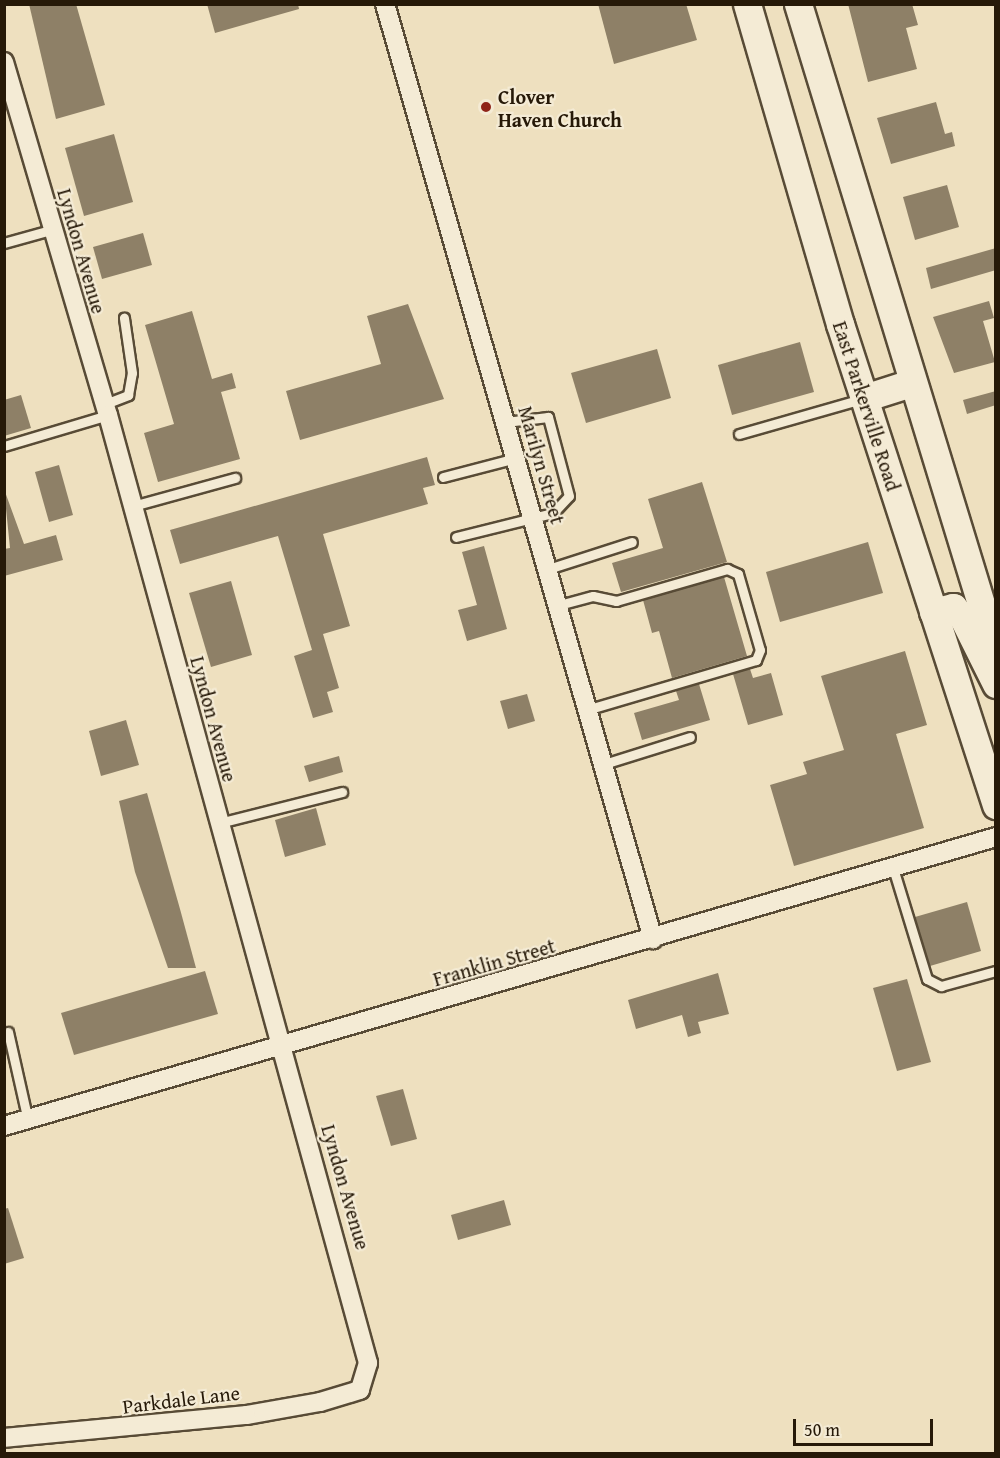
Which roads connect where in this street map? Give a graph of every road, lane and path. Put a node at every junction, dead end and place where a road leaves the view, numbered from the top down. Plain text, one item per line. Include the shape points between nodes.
1 (385, 4) edge
2 (747, 4) edge
3 (798, 4) edge
4 (4, 62) edge
5 (8, 87) edge
6 (51, 230) junction
7 (4, 243) edge
8 (124, 318) dead end
9 (911, 383) junction
10 (864, 398) junction
11 (107, 410) junction
12 (506, 422) junction
13 (739, 434) dead end
14 (4, 446) edge
15 (516, 458) junction
16 (443, 477) dead end
17 (235, 478) dead end
18 (133, 506) junction
19 (534, 518) junction
20 (456, 537) dead end
21 (632, 542) dead end
22 (548, 569) junction
23 (559, 605) junction
24 (933, 612) junction
25 (996, 653) edge
26 (996, 684) edge
27 (589, 709) junction
28 (690, 737) dead end
29 (604, 764) junction
30 (342, 792) dead end
31 (996, 805) edge
32 (219, 823) junction
33 (996, 837) edge
34 (893, 868) junction
35 (653, 939) junction
36 (996, 971) edge
37 (8, 1032) dead end
38 (284, 1045) junction
39 (28, 1121) junction
40 (4, 1126) edge
41 (360, 1390) joint
42 (4, 1438) edge

1 - 12 street, Marilyn Street
2 - 10 main road, East Parkerville Road
3 - 9 main road
4 - 5 street, Lyndon Avenue
5 - 6 street, Lyndon Avenue
6 - 7 lane
6 - 11 street, Lyndon Avenue
8 - 11 lane via 132,373 128,395
9 - 10 main road
9 - 25 main road
10 - 13 lane
10 - 24 main road, East Parkerville Road
11 - 14 lane
11 - 18 street, Lyndon Avenue
12 - 15 street, Marilyn Street
12 - 19 lane via 548,417 565,470 568,496 553,513
15 - 16 lane
15 - 19 street, Marilyn Street
17 - 18 lane
18 - 32 street, Lyndon Avenue
19 - 20 lane
19 - 22 street, Marilyn Street
21 - 22 lane
22 - 23 street, Marilyn Street
23 - 27 street, Marilyn Street
23 - 27 lane via 593,596 616,601 728,569 738,574 760,650 756,660
24 - 26 main road via 953,607 963,618
24 - 31 main road, East Parkerville Road
27 - 29 street, Marilyn Street
28 - 29 lane
29 - 35 street, Marilyn Street
30 - 32 lane
32 - 38 street, Lyndon Avenue
33 - 34 street, Franklin Street
34 - 35 street, Franklin Street
34 - 36 lane via 927,979 941,986
35 - 38 street, Franklin Street
37 - 39 lane
38 - 39 street, Franklin Street
38 - 41 street, Lyndon Avenue via 362,1325 368,1363
39 - 40 street, Franklin Street
41 - 42 street, Parkdale Lane via 246,1415

